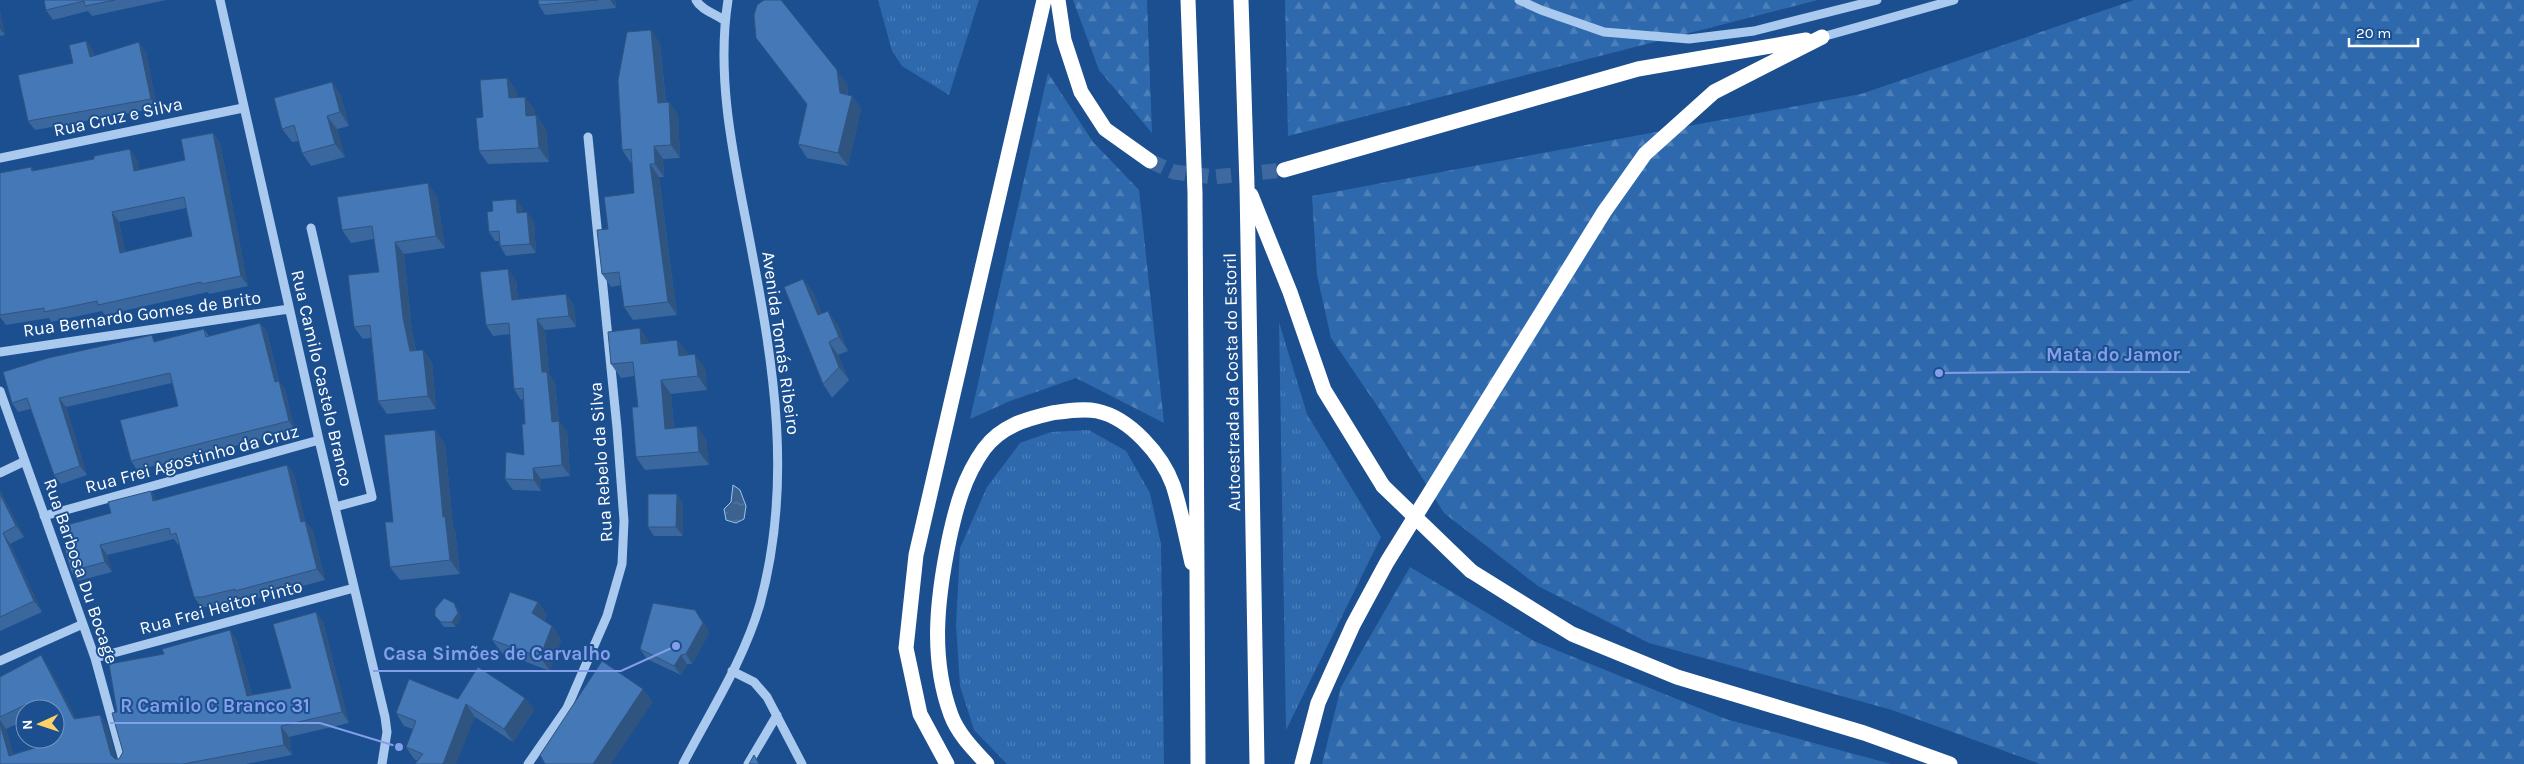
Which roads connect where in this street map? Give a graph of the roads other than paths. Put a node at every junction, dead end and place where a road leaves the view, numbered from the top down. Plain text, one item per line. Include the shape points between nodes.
1 (220, 0) edge
2 (696, 0) edge
3 (728, 0) edge
4 (1044, 0) edge
5 (1058, 0) edge
6 (1188, 0) edge
7 (1241, 0) edge
8 (1519, 0) edge
9 (1877, 0) edge
10 (1954, 0) edge
11 (725, 21) junction
12 (1822, 37) junction
13 (243, 108) junction
14 (588, 137) dead end
15 (0, 158) edge
16 (1150, 161) tunnel mouth
17 (1284, 170) tunnel mouth
18 (1247, 186) junction
19 (311, 228) dead end
20 (289, 309) junction
21 (0, 352) edge
22 (0, 391) edge
23 (319, 440) junction
24 (25, 461) junction
25 (0, 473) edge
26 (335, 507) junction
27 (44, 516) junction
28 (354, 588) junction
29 (1198, 588) junction
30 (83, 624) junction
31 (95, 658) junction
32 (0, 661) edge
33 (732, 671) junction
34 (777, 715) junction
35 (382, 763) edge
36 (124, 764) edge
37 (371, 764) edge
38 (528, 764) edge
39 (683, 764) edge
40 (748, 764) edge
41 (802, 764) edge
42 (947, 764) edge
43 (987, 764) edge
44 (1198, 764) edge
45 (1256, 764) edge
46 (1302, 764) edge
47 (1950, 764) edge

1 - 13 street, Rua Camilo Castelo Branco
2 - 11 street
3 - 11 street, Avenida Tomás Ribeiro
4 - 42 highway via 916,555 906,648 920,714
5 - 16 highway via 1064,40 1081,92 1105,129
6 - 29 highway, Autoestrada da Costa do Estoril via 1195,192
7 - 18 highway, Autoestrada da Costa do Estoril
8 - 9 street via 1604,32 1689,39 1754,31
10 - 12 street
11 - 33 street, Avenida Tomás Ribeiro via 726,82 733,158 768,344 776,400 780,470 772,545 760,604
12 - 17 highway via 1638,69
12 - 46 highway via 1714,92 1645,154 1604,212 1387,562 1353,625 1318,703
13 - 15 street, Rua Cruz e Silva
13 - 20 street, Rua Camilo Castelo Branco
14 - 38 street, Rua Rebelo da Silva via 619,447 624,521 622,564 607,616 567,708
18 - 45 highway, Autoestrada da Costa do Estoril
18 - 47 highway, bridge via 1290,292 1324,390 1383,486 1471,571 1572,634 1677,677 1864,733
19 - 26 street via 372,498
20 - 21 street, Rua Bernardo Gomes de Brito
20 - 23 street, Rua Camilo Castelo Branco
22 - 24 street, Rua Barbosa Du Bocage
23 - 26 street, Rua Camilo Castelo Branco
23 - 27 street, Rua Frei Agostinho da Cruz
24 - 25 street
24 - 27 street, Rua Barbosa Du Bocage
26 - 28 street, Rua Camilo Castelo Branco
27 - 30 street, Rua Barbosa Du Bocage
28 - 31 street, Rua Frei Heitor Pinto
28 - 35 street, Rua Camilo Castelo Branco via 385,717 387,732
29 - 43 highway via 1172,485 1150,446 1124,423 1098,411 1078,410 1019,421 999,433 984,449 956,505 943,567 936,634 940,672 952,718 966,741
29 - 44 highway, Autoestrada da Costa do Estoril
30 - 31 street, Rua Barbosa Du Bocage
30 - 32 street
31 - 36 street, Rua Barbosa Du Bocage
33 - 34 street via 754,682
33 - 39 street, Avenida Tomás Ribeiro
34 - 40 street
34 - 41 street
35 - 37 street

